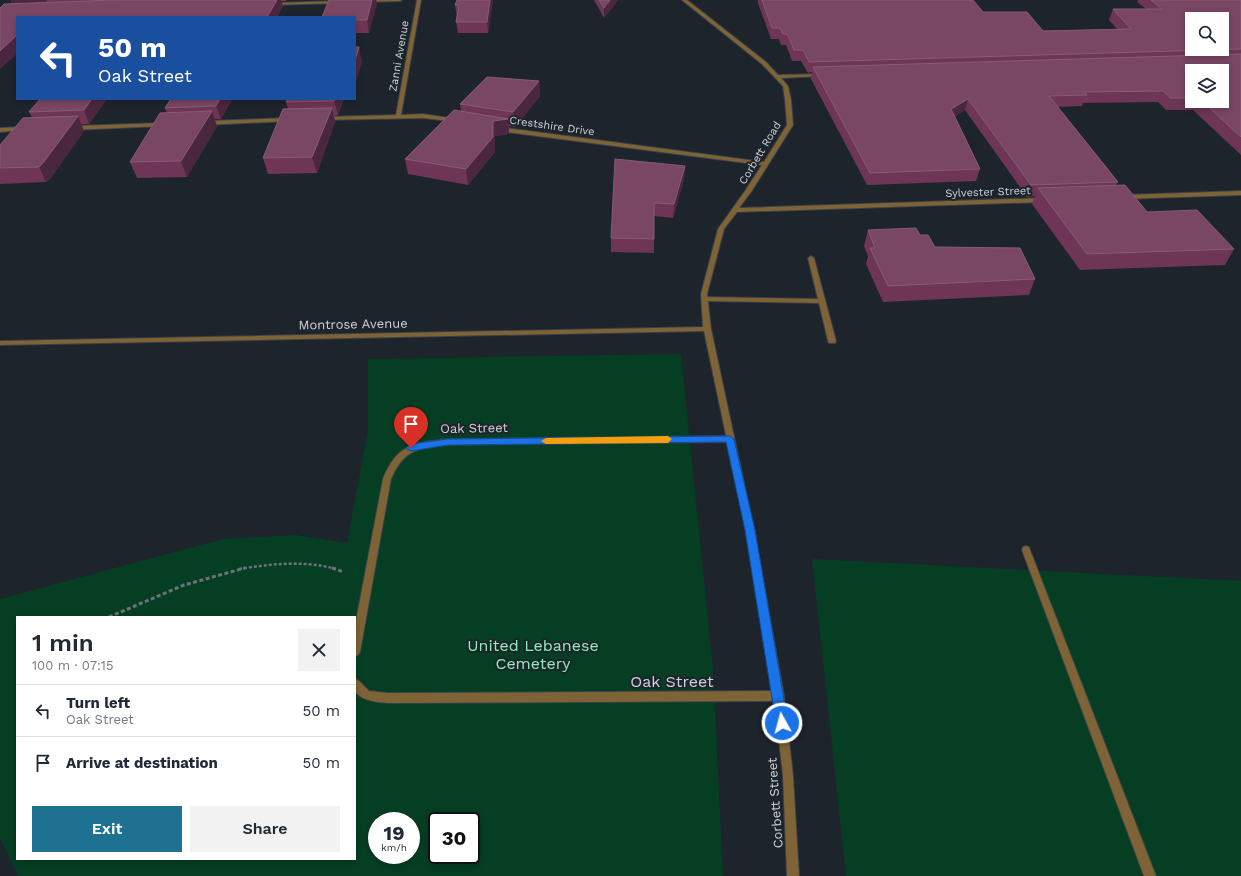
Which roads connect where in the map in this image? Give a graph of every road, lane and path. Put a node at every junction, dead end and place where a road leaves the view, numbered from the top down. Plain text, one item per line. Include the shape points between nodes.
1 (400, 0) edge
2 (419, 0) edge
3 (684, 0) edge
4 (360, 1) edge
5 (344, 2) edge
6 (265, 4) edge
7 (832, 75) edge
8 (776, 77) junction
9 (398, 116) junction
10 (319, 119) edge
11 (295, 120) edge
12 (463, 122) edge
13 (199, 123) edge
14 (167, 124) edge
15 (64, 128) edge
16 (492, 128) edge
17 (32, 129) edge
18 (0, 130) edge
19 (766, 164) junction
20 (1241, 193) edge
21 (1114, 197) edge
22 (1051, 200) edge
23 (735, 210) junction
24 (811, 258) dead end
25 (705, 299) junction
26 (820, 301) junction
27 (707, 329) junction
28 (832, 341) dead end
29 (0, 343) edge
30 (713, 352) joint
31 (730, 439) junction
32 (1026, 550) dead end
33 (368, 578) junction
34 (111, 616) edge
35 (356, 646) edge
36 (356, 685) edge
37 (779, 696) junction
38 (793, 876) edge
39 (1150, 876) edge

1 - 4 street
2 - 9 street, Zanni Avenue
3 - 8 street, Corbett Road via 764,63
5 - 6 street
7 - 8 street
8 - 19 street, Corbett Road via 785,86 790,125
9 - 10 street
9 - 12 street via 423,116
11 - 13 street
14 - 15 street
16 - 19 street, Crestshire Drive
17 - 18 street
19 - 23 street, Corbett Road
20 - 21 street
22 - 23 street, Sylvester Street
23 - 25 street, Corbett Road via 721,229
24 - 26 street
25 - 26 street
25 - 27 street, Corbett Road
26 - 28 street
27 - 29 street, Montrose Avenue
27 - 30 street, Corbett Road
30 - 31 street, Corbett Street
31 - 33 street, Oak Street via 448,442 411,448 399,455 390,469
31 - 37 street, Corbett Street via 750,530
32 - 39 street
33 - 34 path via 318,565 256,565 220,573
33 - 35 street, Oak Street
36 - 37 street, Oak Street via 369,696 388,698
37 - 38 street, Corbett Street via 788,776

